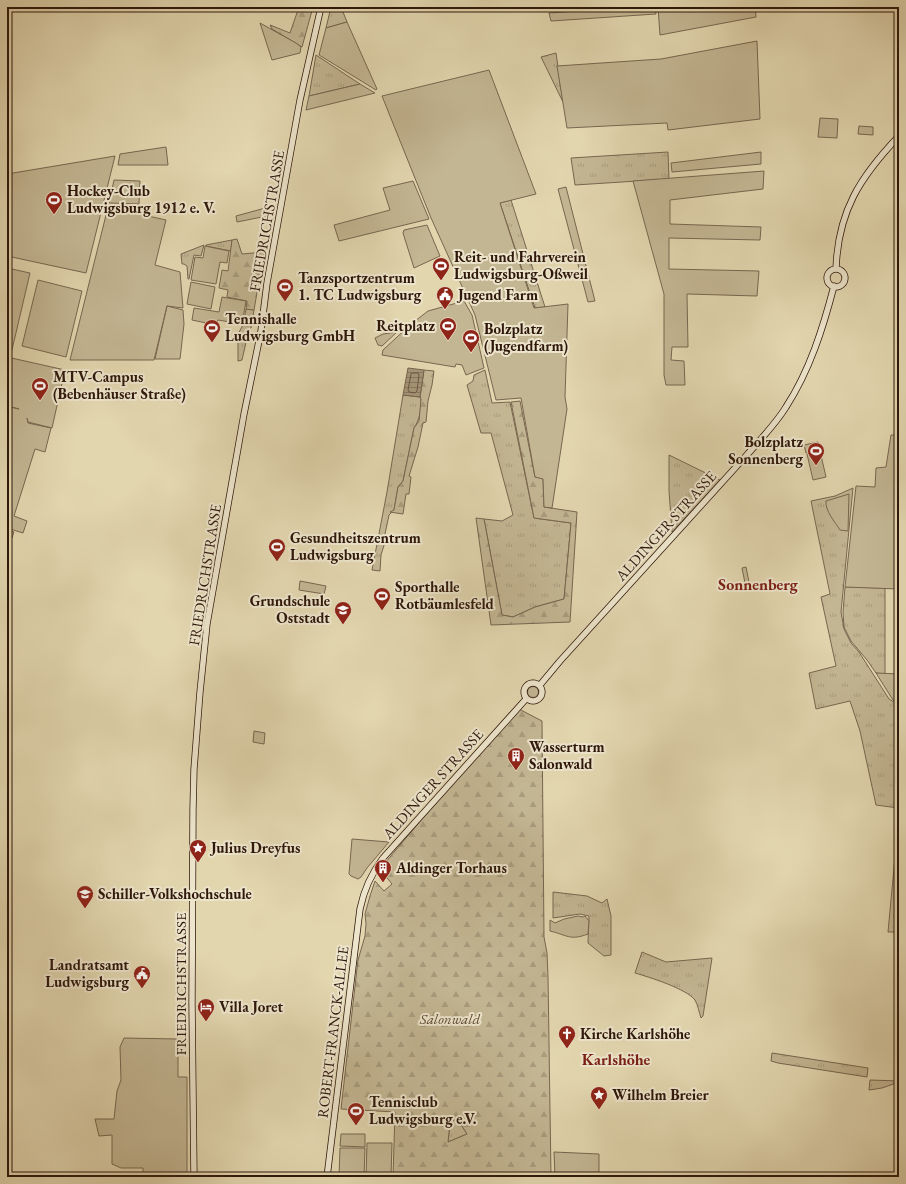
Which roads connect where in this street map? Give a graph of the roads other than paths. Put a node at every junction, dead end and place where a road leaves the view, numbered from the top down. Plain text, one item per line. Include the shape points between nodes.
1 (321, 7) edge
2 (899, 136) edge
3 (836, 269) junction
4 (834, 286) junction
5 (540, 685) junction
6 (526, 699) junction
7 (365, 889) joint
8 (193, 1156) junction
9 (190, 1177) edge
10 (194, 1177) edge
11 (198, 1177) edge
12 (327, 1177) edge

1 - 8 main road, FRIEDRICHSTRASSE via 297,115 206,632 193,809
2 - 3 main road via 862,180 851,200 839,236
3 - 4 main road via 831,271 828,277 829,283
3 - 4 main road via 843,273 845,278 841,285
4 - 5 main road, ALDINGER STRASSE via 814,353 803,378 773,425
5 - 6 main road via 542,692 538,699
5 - 6 main road via 532,682 525,686
6 - 7 main road, ALDINGER STRASSE via 383,858
7 - 12 main road, ROBERT-FRANCK-ALLEE via 360,908
8 - 9 main road, FRIEDRICHSTRASSE
8 - 10 main road, FRIEDRICHSTRASSE
8 - 11 main road, FRIEDRICHSTRASSE

